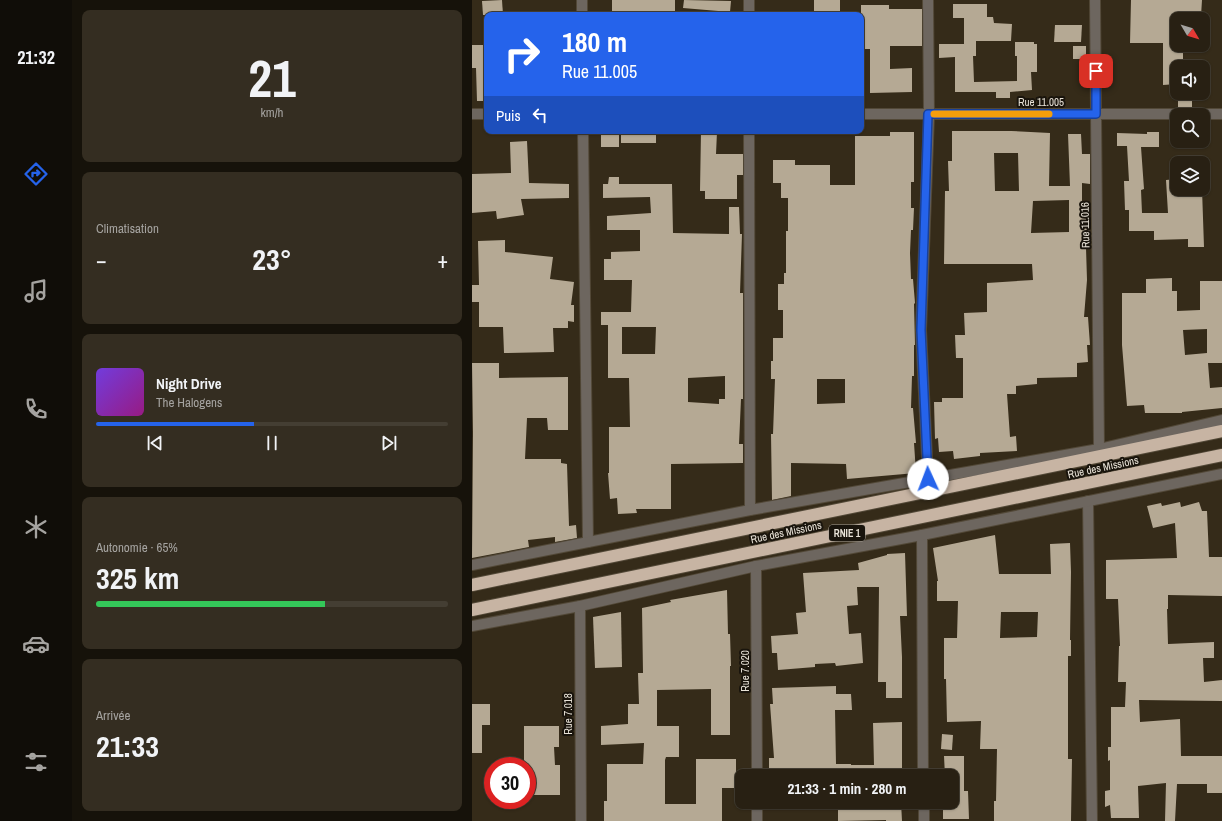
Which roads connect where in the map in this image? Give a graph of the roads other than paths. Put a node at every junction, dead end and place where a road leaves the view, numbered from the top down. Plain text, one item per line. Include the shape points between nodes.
1 (582, 0) edge
2 (749, 0) edge
3 (928, 0) edge
4 (1095, 0) edge
5 (582, 12) edge
6 (749, 12) edge
7 (472, 114) edge
8 (484, 114) edge
9 (864, 114) edge
10 (928, 114) junction
11 (1096, 114) junction
12 (1222, 114) edge
13 (583, 134) edge
14 (749, 134) edge
15 (1222, 420) edge
16 (1222, 431) edge
17 (1099, 449) junction
18 (1222, 455) edge
19 (1222, 474) edge
20 (928, 479) junction
21 (1088, 500) junction
22 (750, 510) junction
23 (922, 535) junction
24 (588, 542) junction
25 (472, 565) edge
26 (756, 566) junction
27 (472, 585) edge
28 (580, 606) junction
29 (472, 610) edge
30 (472, 626) edge
31 (757, 769) edge
32 (924, 769) edge
33 (757, 809) edge
34 (924, 809) edge
35 (581, 821) edge
36 (757, 821) edge
37 (924, 821) edge
38 (1092, 821) edge

1 - 5 street
2 - 6 street
3 - 10 street
4 - 11 street, Rue 11.016
7 - 8 street
9 - 10 street, Rue 11.005
10 - 11 street, Rue 11.005
10 - 20 street via 921,330
11 - 12 street, Rue 11.005
11 - 17 street, Rue 11.016
13 - 24 street
14 - 22 street
15 - 17 street
16 - 27 highway, Rue des Missions / RNIE 1
17 - 20 street
18 - 29 highway, Rue des Missions / RNIE 1
19 - 21 street
20 - 22 street
21 - 23 street
21 - 38 street
22 - 24 street
23 - 26 street
23 - 32 street
24 - 25 street
26 - 28 street
26 - 31 street, Rue 7.020
28 - 30 street
28 - 35 street, Rue 7.018
33 - 36 street
34 - 37 street

